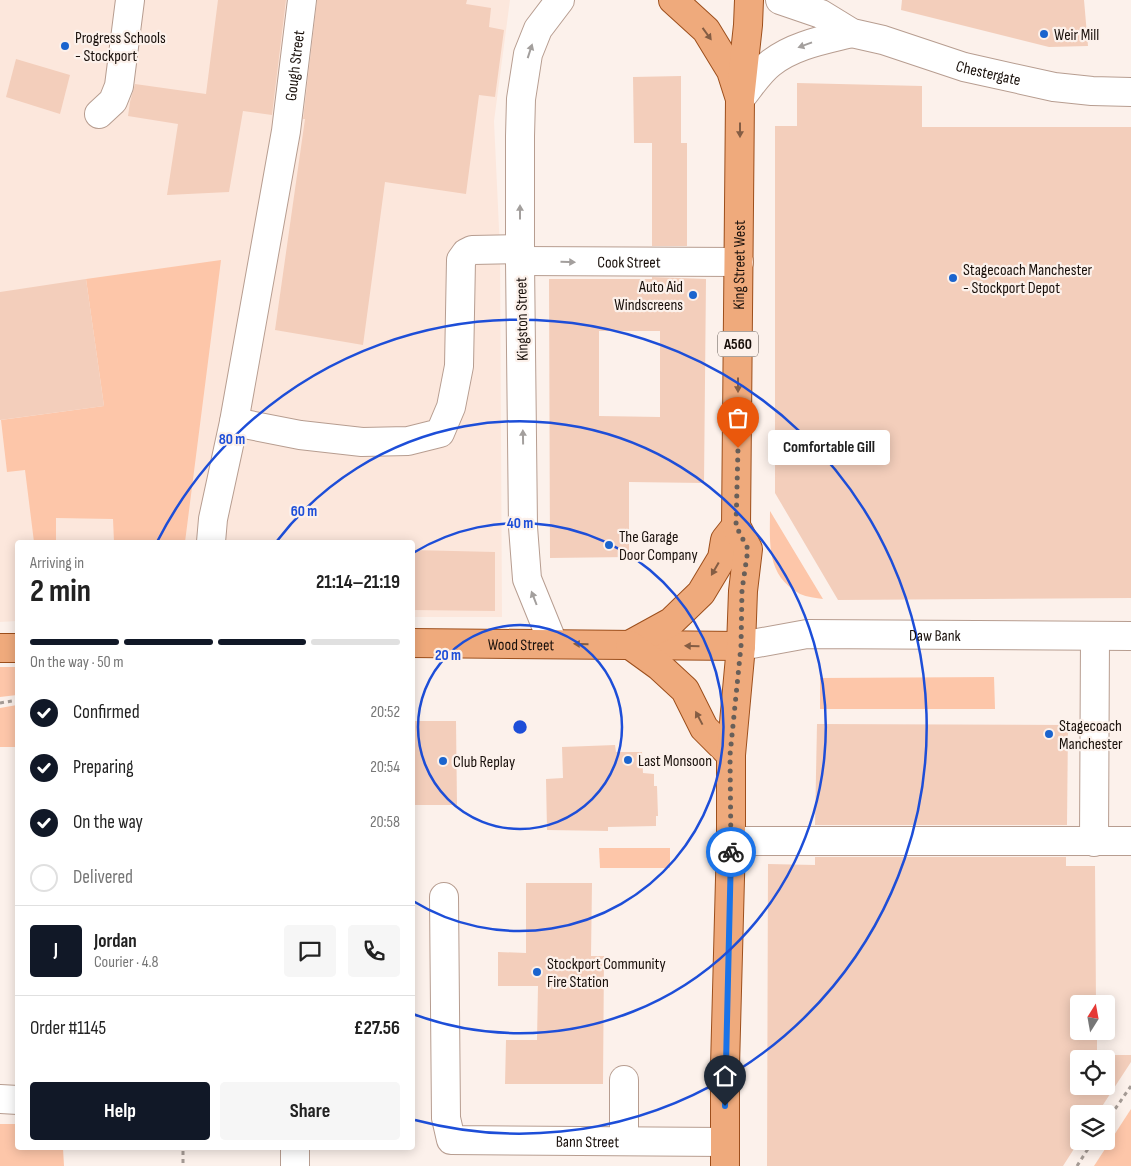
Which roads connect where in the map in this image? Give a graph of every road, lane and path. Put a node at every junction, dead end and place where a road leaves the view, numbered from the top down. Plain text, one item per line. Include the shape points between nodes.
1 (130, 0) edge
2 (302, 0) edge
3 (560, 0) edge
4 (673, 0) edge
5 (748, 0) edge
6 (780, 0) edge
7 (852, 33) junction
8 (1131, 92) edge
9 (740, 99) junction
10 (99, 114) dead end
11 (520, 255) junction
12 (739, 262) junction
13 (234, 422) junction
14 (736, 526) junction
15 (211, 540) edge
16 (1095, 636) junction
17 (1131, 636) edge
18 (415, 643) edge
19 (553, 643) junction
20 (630, 645) junction
21 (741, 646) junction
22 (0, 648) edge
23 (15, 648) edge
24 (15, 700) edge
25 (0, 703) edge
26 (730, 755) junction
27 (731, 841) junction
28 (1131, 841) edge
29 (1094, 842) junction
30 (444, 897) dead end
31 (624, 1080) dead end
32 (1131, 1086) edge
33 (0, 1100) edge
34 (15, 1100) edge
35 (1115, 1109) edge
36 (624, 1141) junction
37 (183, 1150) edge
38 (295, 1150) edge
39 (1087, 1150) edge
40 (725, 1154) edge
41 (183, 1163) dead end
42 (295, 1166) edge
43 (1076, 1166) edge

1 - 10 street via 119,86 113,102
2 - 13 street, Gough Street via 286,131
11 -> 3 street, Kingston Street via 521,109 528,54 538,29
4 -> 9 main road, A560 via 706,30 731,71
5 - 9 main road, King Street West / A560
6 - 7 street, Chestergate via 821,14
7 - 8 street, Chestergate via 1012,79 1054,87
7 -> 9 street, Chestergate via 790,51 770,64
9 -> 12 main road, King Street West / A560
11 -> 12 street, Cook Street
11 - 13 street, Cook Street via 472,250 461,260 459,366 451,408 440,433 408,441 362,442 300,435
19 -> 11 street, Kingston Street via 527,579
12 -> 14 main road, King Street West / A560
13 - 15 street, Gough Street
14 -> 20 main road, A560 via 725,540 722,558 701,593 671,622
14 - 21 main road, King Street West / A560 via 748,549 742,590
16 - 17 street, Daw Bank
16 - 21 street, Daw Bank via 807,634
16 - 29 street
18 - 19 main road, Wood Street
20 -> 19 main road, Wood Street
21 -> 20 main road
26 -> 20 main road via 704,728 684,690
21 - 26 main road, King Street West
22 - 23 main road
24 - 25 path
26 - 27 main road, King Street West
27 - 29 street
27 - 40 main road, King Street West
28 - 29 street
30 - 36 street, Bann Street via 446,1118 451,1140
31 - 36 street
32 - 35 path
33 - 34 street
36 - 40 street, Bann Street
37 - 41 path
38 - 42 street
39 - 43 path

